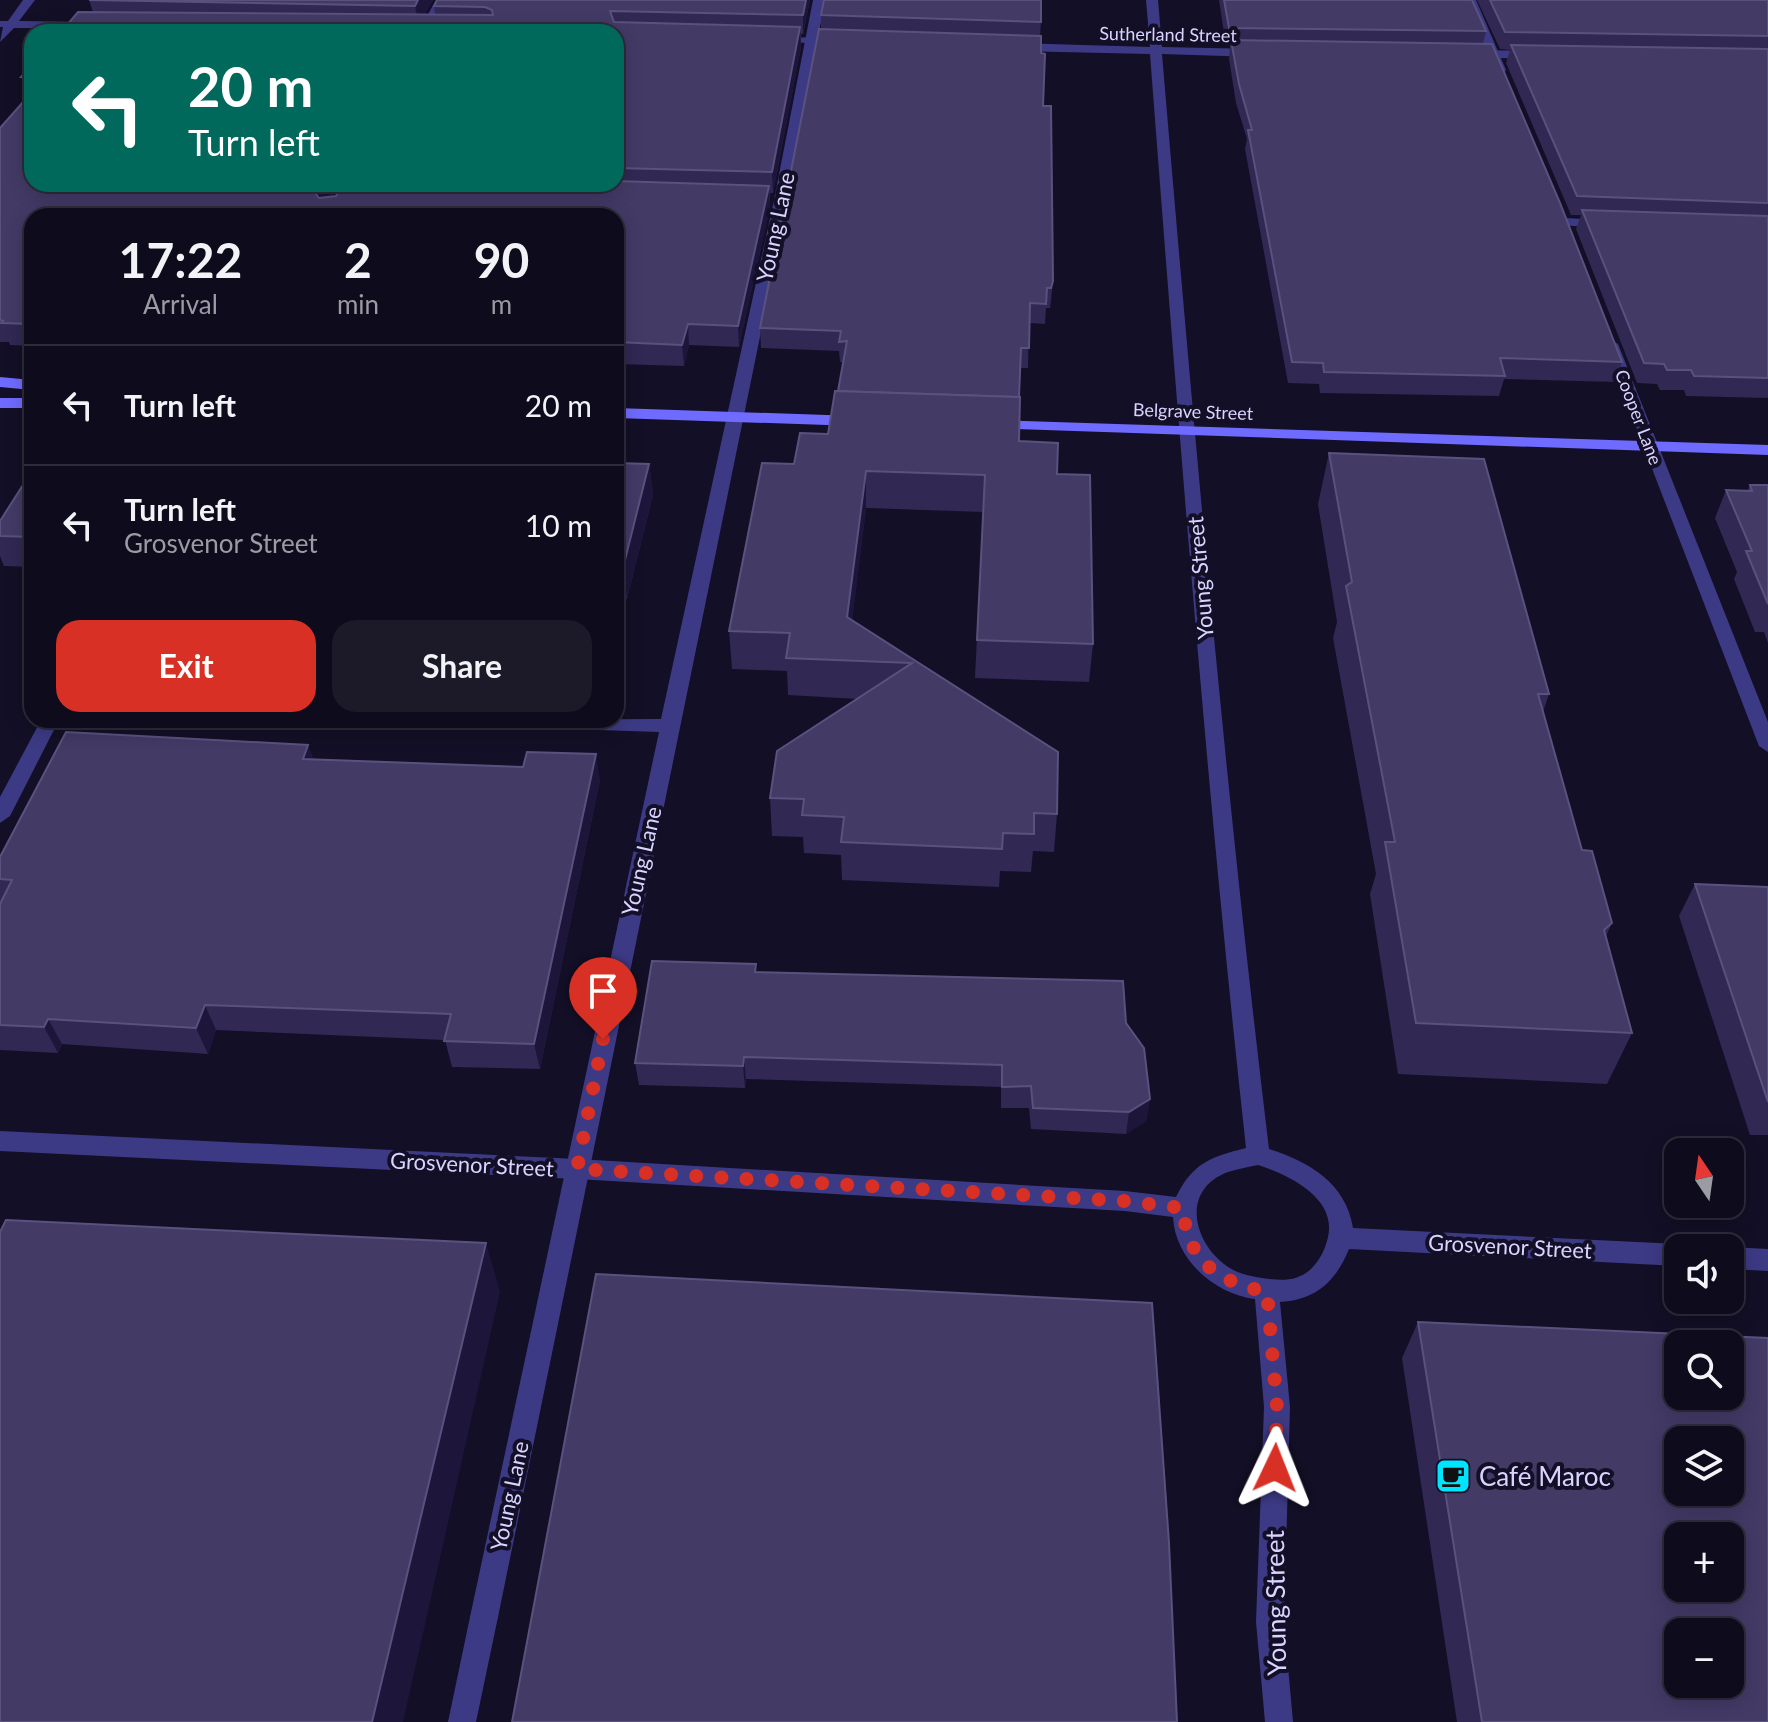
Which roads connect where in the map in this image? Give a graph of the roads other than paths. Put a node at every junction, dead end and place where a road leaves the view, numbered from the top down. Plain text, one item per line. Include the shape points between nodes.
1 (29, 0) edge
2 (442, 0) edge
3 (819, 0) edge
4 (1152, 0) edge
5 (1470, 0) edge
6 (5, 24) edge
7 (429, 24) edge
8 (0, 39) edge
9 (766, 39) edge
10 (811, 40) junction
11 (858, 41) edge
12 (999, 47) edge
13 (1157, 52) junction
14 (1278, 53) edge
15 (1447, 54) edge
16 (1494, 54) junction
17 (1555, 55) edge
18 (1506, 82) edge
19 (1558, 208) edge
20 (1564, 222) junction
21 (1627, 224) edge
22 (1570, 237) edge
23 (1603, 323) edge
24 (0, 382) edge
25 (24, 384) edge
26 (0, 403) edge
27 (24, 403) edge
28 (624, 413) edge
29 (735, 417) junction
30 (877, 421) edge
31 (971, 424) edge
32 (1187, 431) junction
33 (1650, 446) junction
34 (1768, 450) edge
35 (624, 725) edge
36 (671, 726) junction
37 (46, 728) edge
38 (1768, 746) edge
39 (0, 816) edge
40 (0, 1141) edge
41 (1258, 1155) junction
42 (577, 1169) junction
43 (1183, 1208) junction
44 (1341, 1238) junction
45 (1664, 1254) edge
46 (1744, 1259) edge
47 (1768, 1260) edge
48 (1267, 1292) junction
49 (462, 1722) edge
50 (1279, 1722) edge

1 - 6 street
2 - 7 street
3 - 10 street, Young Lane
4 - 13 street, Young Street
5 - 16 street
6 - 8 street
9 - 10 street
10 - 11 street
10 - 29 street, Young Lane via 774,200
12 - 13 street, Sutherland Street
13 - 14 street, Sutherland Street
13 - 32 street, Young Street
15 - 16 street
16 - 17 street
16 - 18 street
19 - 20 street
20 - 21 street
20 - 22 street
23 - 33 street, Cooper Lane
24 - 25 main road
26 - 27 main road
28 - 29 main road
29 - 30 main road
29 - 36 street, Young Lane
31 - 32 main road, Belgrave Street
32 - 33 main road, Belgrave Street
32 - 41 street, Young Street
33 - 34 main road, Belgrave Street
33 - 38 street, Cooper Lane
35 - 36 street
36 - 42 street, Young Lane
37 - 39 street
40 - 42 street, Grosvenor Street
41 - 43 street via 1214,1164 1188,1190
41 - 44 street via 1285,1162 1326,1192 1338,1213
42 - 43 street, Grosvenor Street
42 - 49 street, Young Lane
43 - 48 street via 1185,1232 1215,1273
44 - 45 street, Grosvenor Street
44 - 48 street via 1328,1270 1312,1284
46 - 47 street
48 - 50 street, Young Street via 1277,1407 1270,1622

